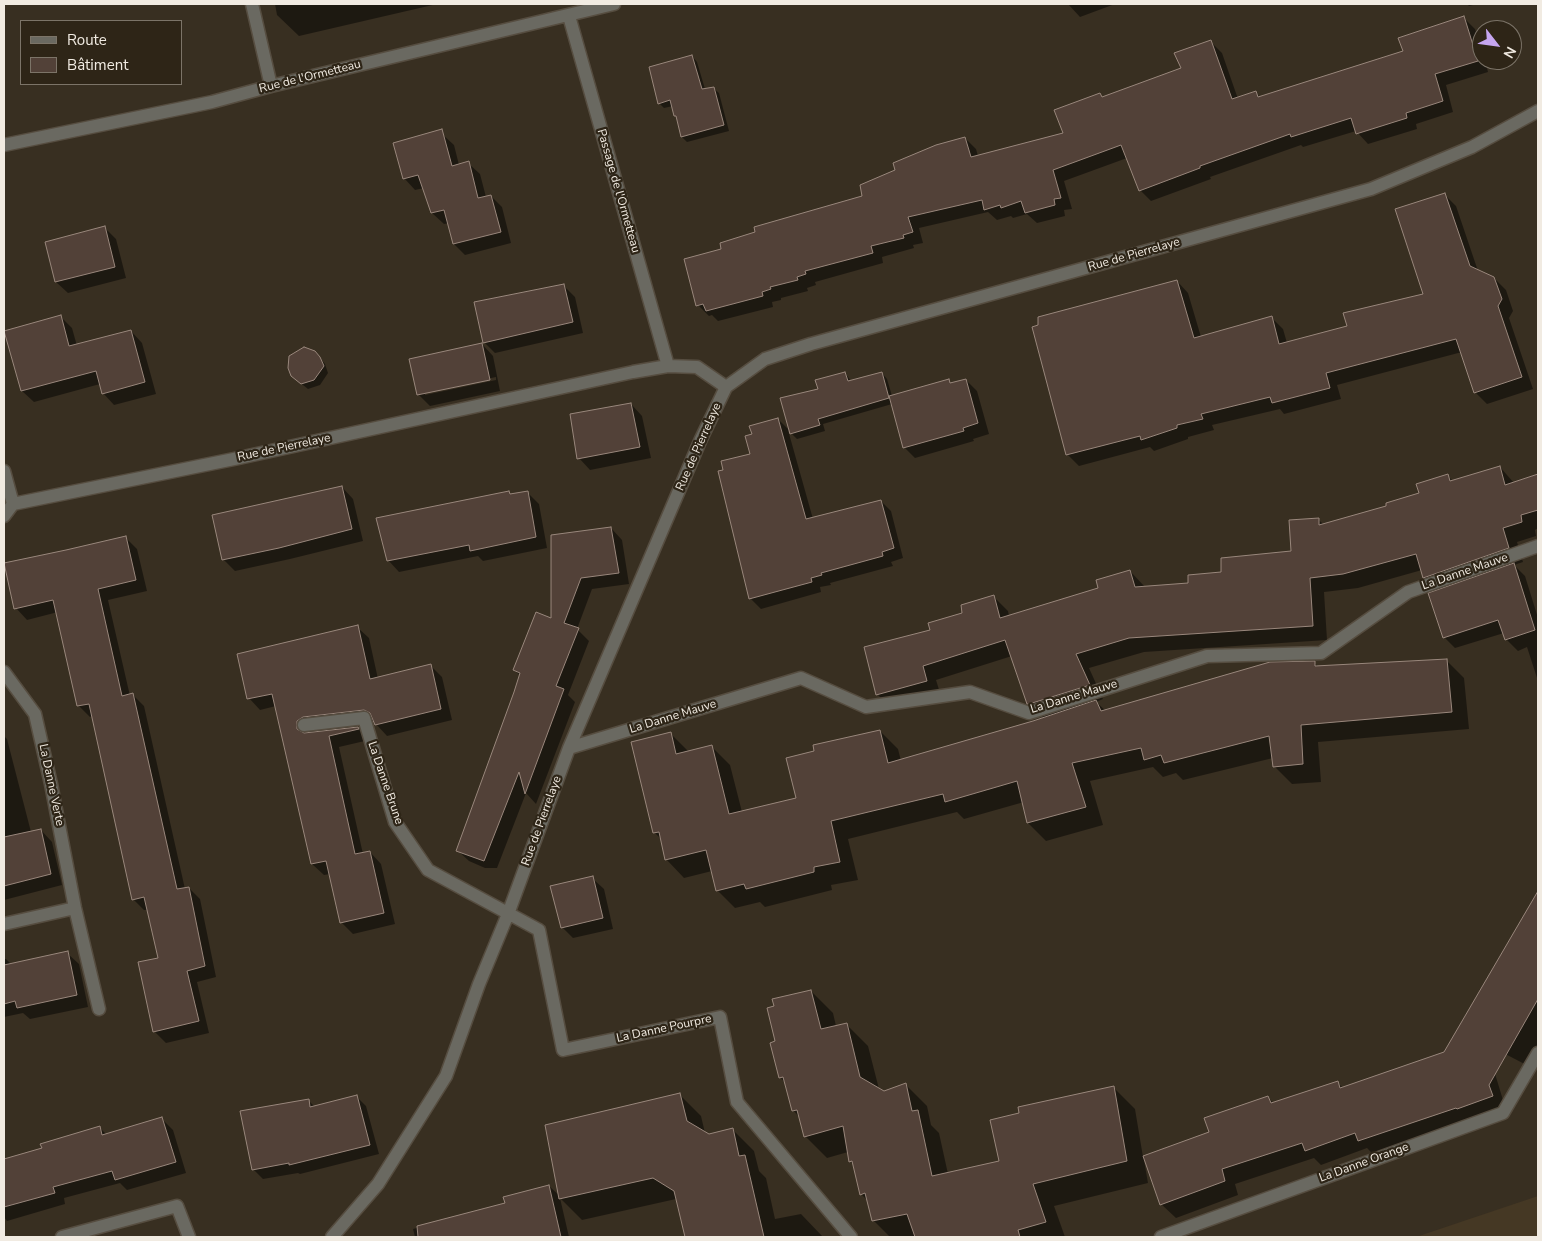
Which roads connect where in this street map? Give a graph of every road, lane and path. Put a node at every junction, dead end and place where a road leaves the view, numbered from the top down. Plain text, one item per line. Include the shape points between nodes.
1 (252, 4) edge
2 (614, 4) edge
3 (569, 16) junction
4 (271, 86) junction
5 (1538, 111) edge
6 (4, 145) edge
7 (668, 366) junction
8 (726, 387) junction
9 (4, 471) edge
10 (13, 504) junction
11 (4, 516) edge
12 (1538, 546) edge
13 (4, 672) edge
14 (304, 725) dead end
15 (569, 748) junction
16 (75, 908) junction
17 (508, 914) junction
18 (4, 924) edge
19 (99, 1009) dead end
20 (1538, 1053) edge
21 (62, 1237) edge
22 (189, 1237) edge
23 (332, 1237) edge
24 (851, 1237) edge
25 (1161, 1237) edge

1 - 4 street
2 - 3 street, Rue de l'Ormetteau
3 - 4 street, Rue de l'Ormetteau
3 - 7 street, Passage de l'Ormetteau
4 - 6 street, Rue de l'Ormetteau via 212,102
5 - 8 street, Rue de Pierrelaye via 1472,147 1371,189 811,344 765,359
7 - 8 street, Rue de Pierrelaye via 697,367
7 - 10 street, Rue de Pierrelaye
8 - 15 street, Rue de Pierrelaye
9 - 10 street
10 - 11 street
12 - 15 street, La Danne Mauve via 1408,592 1321,653 1207,656 1029,713 970,692 866,707 801,678
13 - 16 street, La Danne Verte via 35,714
14 - 17 street, La Danne Brune via 364,718 395,822 428,870
15 - 17 street, Rue de Pierrelaye
16 - 18 street
16 - 19 street, La Danne Verte
17 - 23 street, Rue de Pierrelaye via 446,1076 378,1184
17 - 24 street, La Danne Pourpre via 539,930 563,1050 720,1017 737,1102
20 - 25 street, La Danne Orange via 1503,1113
21 - 22 street via 177,1206

